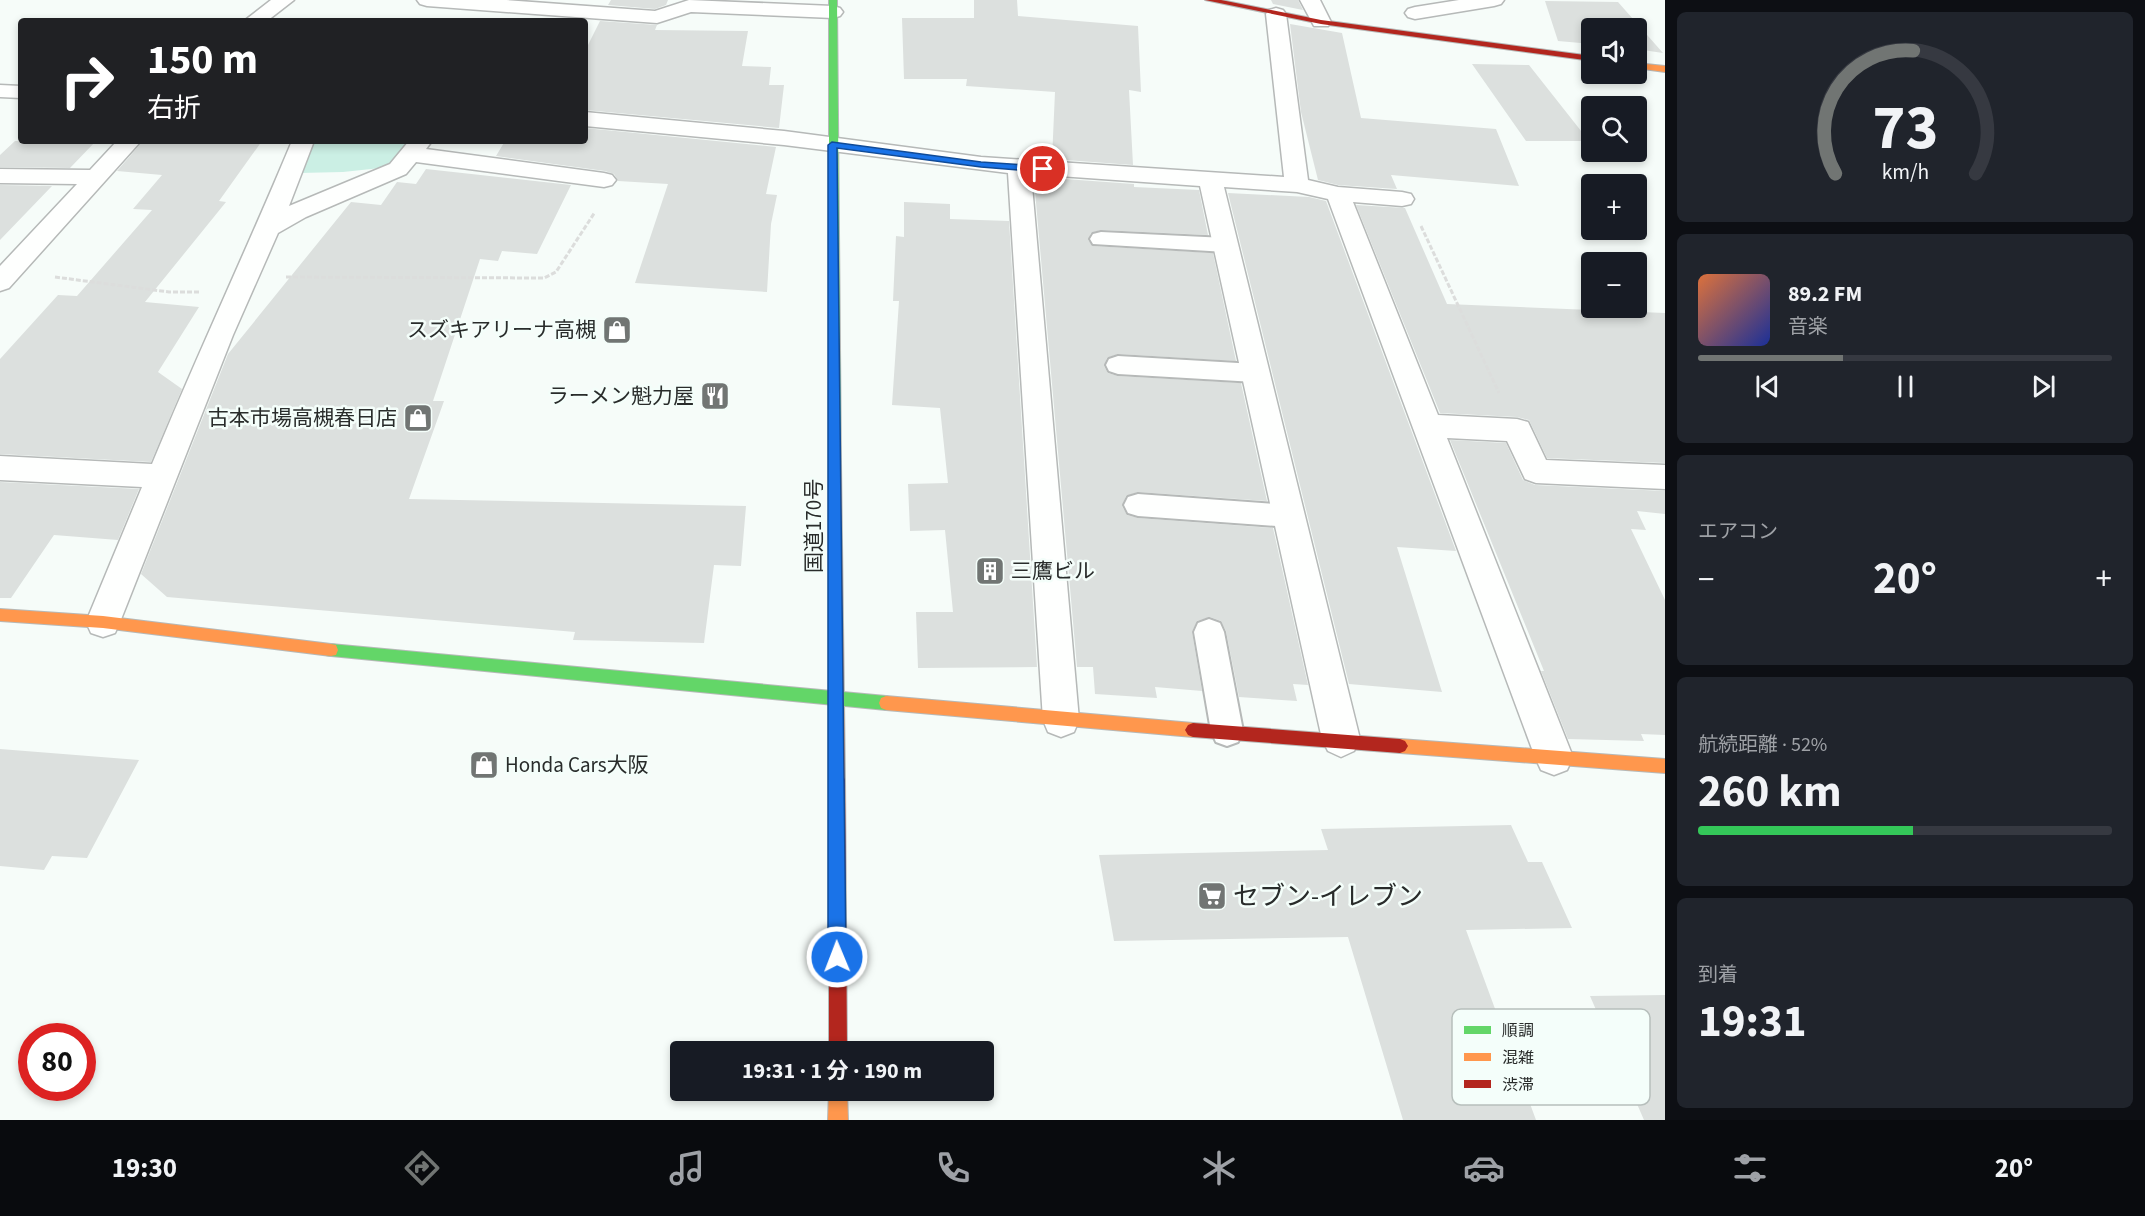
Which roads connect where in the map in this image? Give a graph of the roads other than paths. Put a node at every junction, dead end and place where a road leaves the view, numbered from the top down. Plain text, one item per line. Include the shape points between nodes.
1 (284, 0) edge
2 (427, 0) edge
3 (1209, 0) edge
4 (1310, 0) edge
5 (1494, 0) edge
6 (833, 6) edge
7 (1411, 6) edge
8 (1276, 14) junction
9 (259, 18) edge
10 (1322, 22) junction
11 (1432, 38) junction
12 (1581, 58) edge
13 (1647, 67) edge
14 (1665, 69) edge
15 (0, 91) edge
16 (18, 92) edge
17 (588, 119) edge
18 (127, 144) edge
19 (302, 144) edge
20 (832, 145) junction
21 (416, 148) edge
22 (1019, 167) junction
23 (0, 176) edge
24 (96, 177) junction
25 (1210, 179) junction
26 (603, 180) dead end
27 (1297, 185) junction
28 (1338, 194) junction
29 (1402, 199) road end
30 (268, 228) junction
31 (1101, 239) dead end
32 (1226, 245) junction
33 (5, 277) edge
34 (1118, 365) dead end
35 (1256, 373) junction
36 (1427, 426) junction
37 (0, 468) edge
38 (160, 476) junction
39 (1665, 477) edge
40 (1138, 505) dead end
41 (1289, 516) junction
42 (0, 615) edge
43 (103, 622) junction
44 (1209, 632) dead end
45 (835, 696) junction
46 (1061, 720) junction
47 (1227, 731) junction
48 (1341, 740) junction
49 (1554, 757) junction
50 (1665, 766) edge
51 (838, 1041) edge
52 (838, 1101) edge
53 (838, 1120) edge

1 - 9 street
2 - 6 street via 657,17 689,6
3 - 8 main road
4 - 10 street
5 - 7 street
6 - 20 main road, 国道170号
7 - 11 street
8 - 10 main road
8 - 27 street
10 - 11 main road
11 - 12 main road
13 - 14 main road
15 - 16 street
17 - 20 street
18 - 24 street
19 - 30 street
20 - 22 street
20 - 45 main road, 国道170号
21 - 26 street
21 - 30 street via 398,169
22 - 25 street
22 - 46 street
23 - 24 street
24 - 33 street
25 - 27 street
25 - 32 street
27 - 28 street
28 - 29 street
28 - 36 street
30 - 38 street
31 - 32 lane
32 - 35 street
34 - 35 lane
35 - 41 street
36 - 39 street via 1517,430 1536,471
36 - 49 street
37 - 38 street
38 - 43 street
40 - 41 lane
41 - 48 street
42 - 43 main road
43 - 45 main road via 333,650
44 - 47 lane
45 - 46 main road
45 - 51 main road, 国道170号
46 - 47 main road
47 - 48 main road
48 - 49 main road
49 - 50 main road
52 - 53 main road

